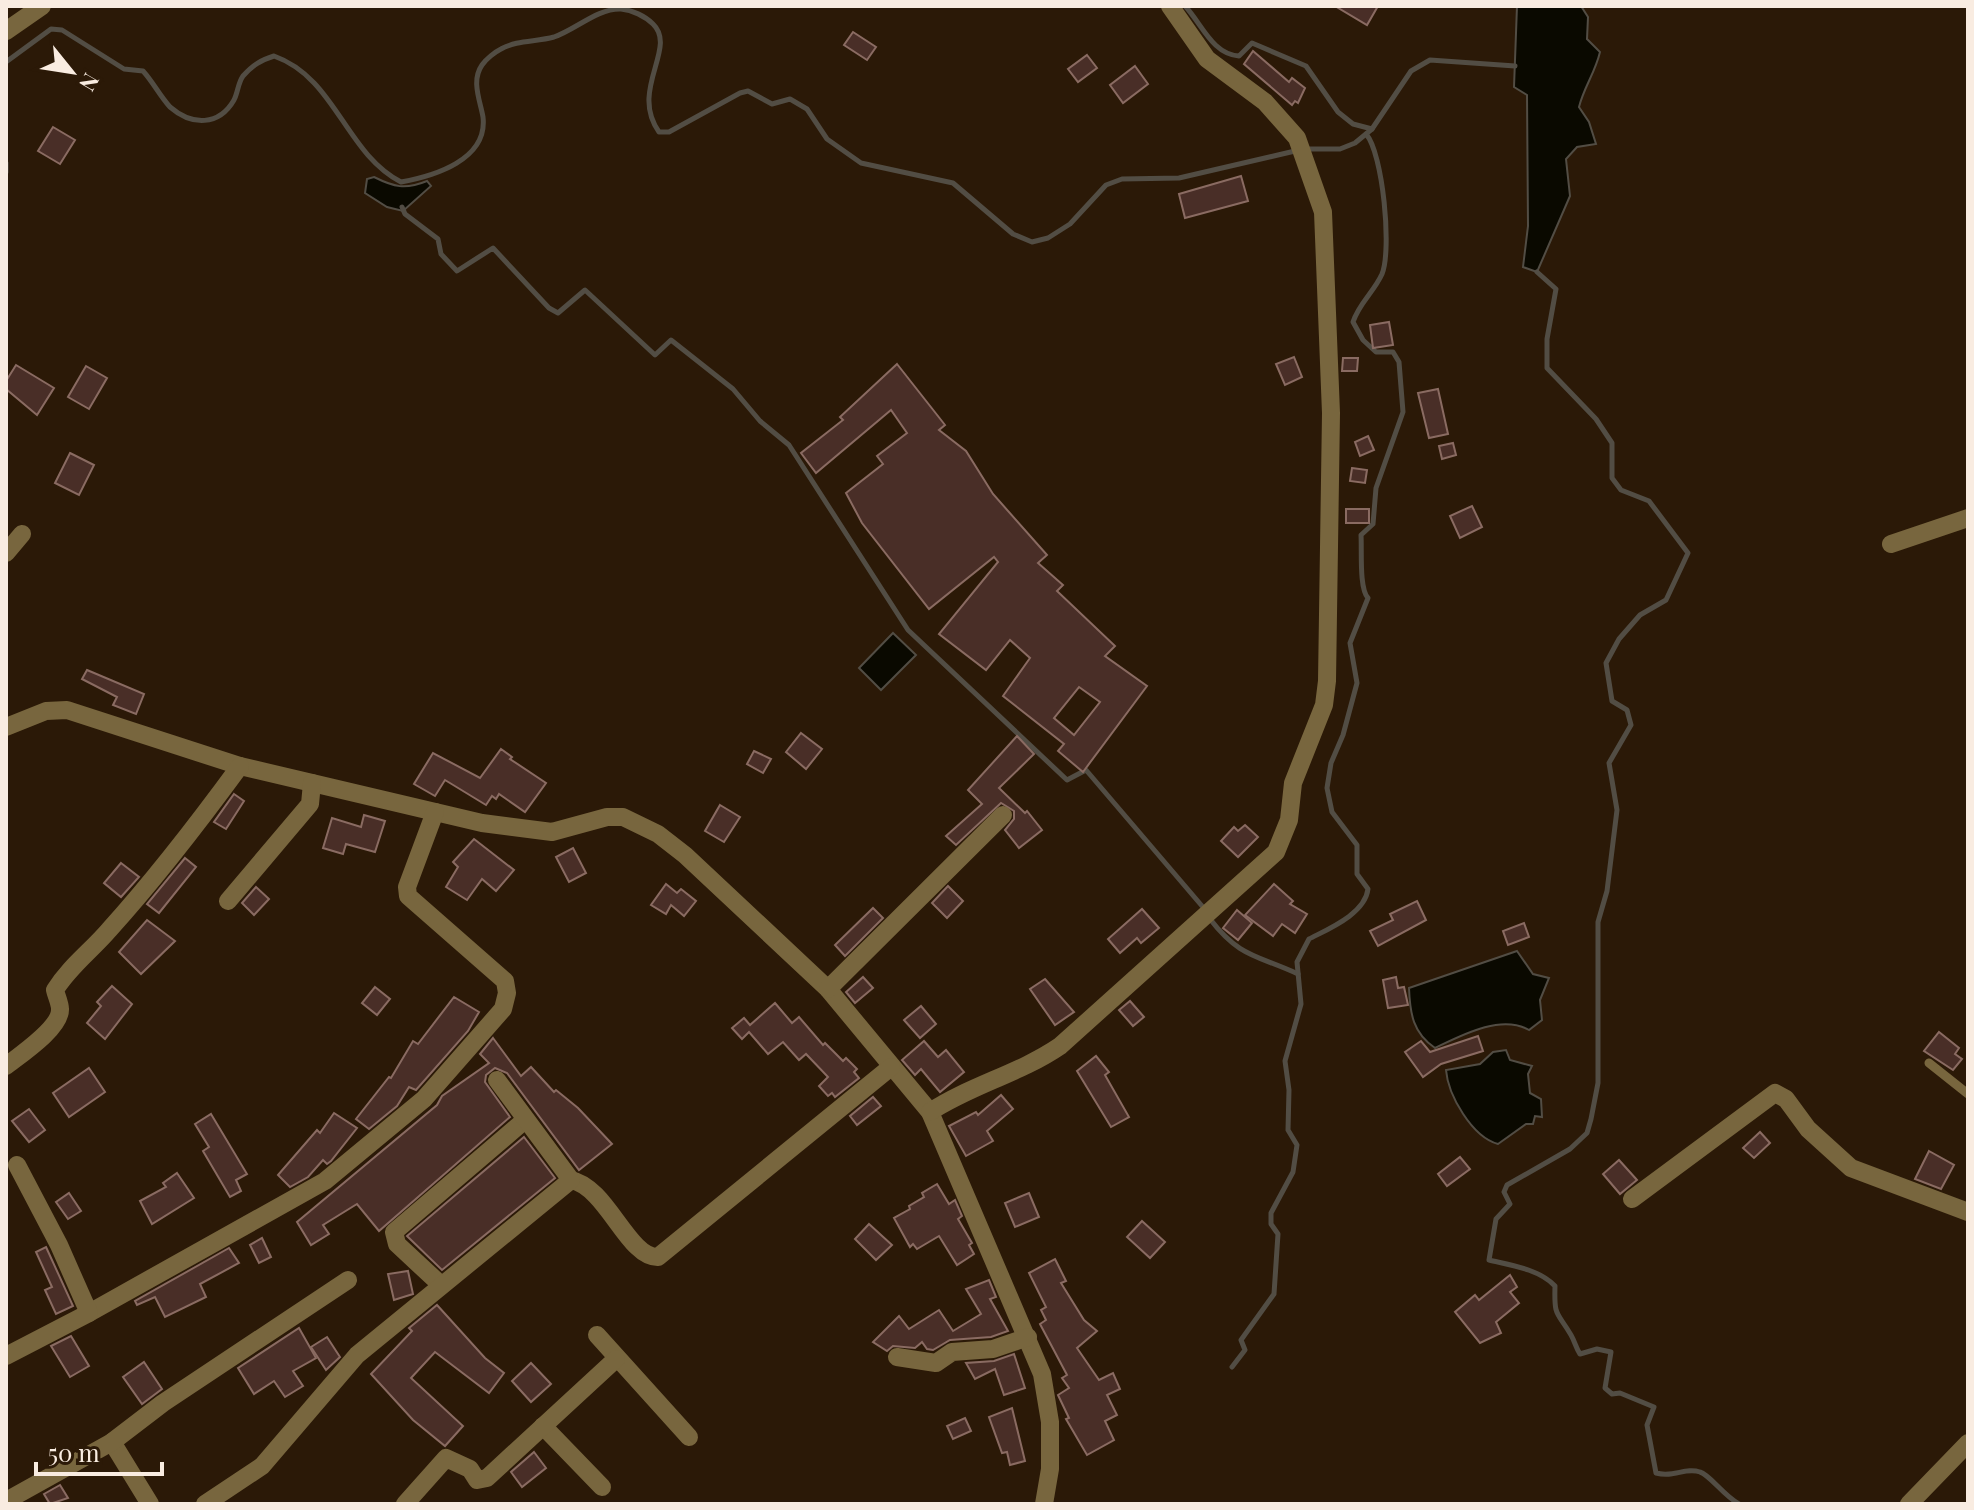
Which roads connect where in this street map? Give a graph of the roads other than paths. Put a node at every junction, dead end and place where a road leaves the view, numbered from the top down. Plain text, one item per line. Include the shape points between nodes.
1 (42, 6) edge
2 (1170, 6) edge
3 (6, 31) edge
4 (1968, 518) edge
5 (22, 534) dead end
6 (1891, 544) dead end
7 (6, 553) edge
8 (6, 727) edge
9 (240, 766) junction
10 (312, 783) junction
11 (435, 812) junction
12 (1003, 815) dead end
13 (228, 901) dead end
14 (828, 989) junction
15 (1929, 1063) dead end
16 (6, 1066) edge
17 (891, 1067) junction
18 (497, 1080) dead end
19 (1968, 1094) edge
20 (930, 1112) junction
21 (525, 1120) junction
22 (17, 1165) dead end
23 (571, 1180) junction
24 (1632, 1199) dead end
25 (1968, 1212) edge
26 (348, 1280) dead end
27 (441, 1285) junction
28 (89, 1313) junction
29 (597, 1335) dead end
30 (1028, 1337) junction
31 (6, 1356) edge
32 (897, 1357) dead end
33 (616, 1359) junction
34 (543, 1426) junction
35 (689, 1437) dead end
36 (112, 1442) junction
37 (1968, 1443) edge
38 (602, 1487) dead end
39 (6, 1501) edge
40 (150, 1504) edge
41 (205, 1504) edge
42 (405, 1504) edge
43 (1044, 1504) edge
44 (1909, 1504) edge

1 - 3 street
2 - 20 street via 1207,59 1265,102 1297,138 1323,212 1331,413 1324,705 1293,783 1289,820 1276,852 1060,1046 1032,1065
4 - 6 street
5 - 7 street
8 - 9 street via 46,711 67,710
9 - 10 street
9 - 16 street via 196,826 63,978 55,990 58,1019
10 - 11 street
10 - 13 street via 310,804
11 - 14 street via 537,833 607,817 639,822 685,855
11 - 28 street via 408,896 505,981 503,1009 424,1099 325,1181
12 - 14 street
14 - 17 street
15 - 19 lane
17 - 20 street
17 - 23 street via 658,1257 644,1254 591,1188
18 - 21 street
20 - 30 street
21 - 23 street
21 - 27 street via 394,1232 397,1244
22 - 28 street
23 - 27 street
24 - 25 street via 1775,1093 1851,1168
26 - 36 street
27 - 41 street via 357,1355 262,1466
28 - 31 street
29 - 33 street
30 - 32 street via 993,1349 952,1352 936,1363
30 - 43 street via 1042,1374 1050,1422
33 - 34 street
33 - 35 street
34 - 38 street
34 - 42 street via 487,1478 477,1480 470,1469 446,1458
36 - 39 street
36 - 40 street
37 - 44 street

